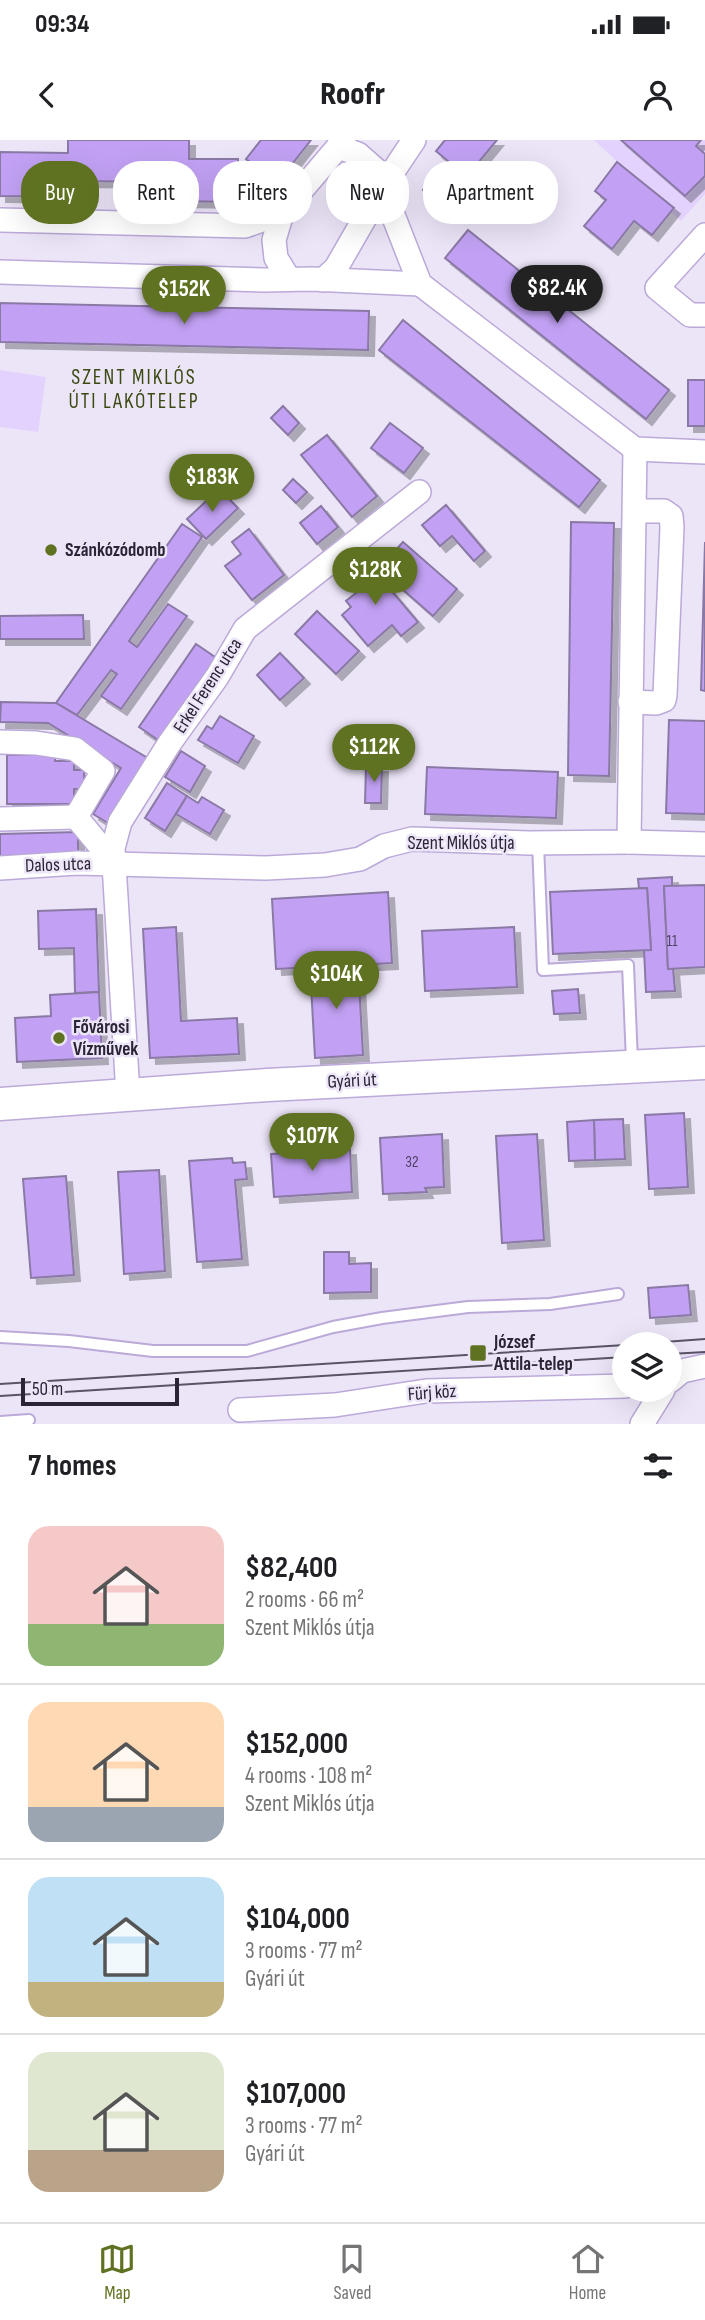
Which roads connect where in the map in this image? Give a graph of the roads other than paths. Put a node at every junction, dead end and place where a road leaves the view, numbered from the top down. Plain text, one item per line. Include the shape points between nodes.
1 (414, 140) edge
2 (341, 143) edge
3 (365, 161) edge
4 (400, 161) edge
5 (312, 177) edge
6 (0, 220) edge
7 (213, 223) edge
8 (254, 224) edge
9 (280, 224) edge
10 (361, 224) edge
11 (396, 224) edge
12 (705, 235) edge
13 (275, 249) junction
14 (0, 272) edge
15 (265, 279) junction
16 (289, 279) junction
17 (323, 279) junction
18 (420, 284) junction
19 (705, 315) edge
20 (635, 449) junction
21 (705, 452) edge
22 (419, 492) dead end
23 (635, 511) junction
24 (630, 702) junction
25 (0, 743) edge
26 (76, 817) junction
27 (0, 819) edge
28 (629, 842) junction
29 (538, 843) junction
30 (705, 844) edge
31 (115, 864) junction
32 (0, 868) edge
33 (705, 1063) edge
34 (633, 1066) junction
35 (128, 1094) junction
36 (0, 1104) edge
37 (618, 1294) dead end
38 (0, 1337) edge
39 (705, 1366) edge
40 (682, 1371) edge
41 (612, 1386) edge
42 (656, 1402) edge
43 (240, 1410) dead end
44 (29, 1420) dead end
45 (0, 1422) edge
46 (642, 1424) edge

1 - 4 street
2 - 3 street
2 - 5 street
6 - 7 street
8 - 13 street
9 - 13 street
10 - 17 street via 336,268
11 - 18 street
12 - 19 street via 657,288 690,315
13 - 15 street
13 - 16 street
14 - 15 street
15 - 16 street
16 - 17 street
17 - 18 street
18 - 20 street
20 - 21 street
20 - 23 street
22 - 31 street, Erkel Ferenc utca via 245,629 120,822 113,848
23 - 24 street
23 - 24 street via 664,511 671,516 672,527 664,700
24 - 28 street
25 - 26 street via 75,749 103,771
26 - 27 street
26 - 31 street
28 - 29 street, Szent Miklós útja
28 - 30 street, Szent Miklós útja
29 - 31 street, Szent Miklós útja via 412,839 384,846 360,859 266,868
29 - 34 lane via 543,970 628,965
31 - 32 street, Dalos utca
31 - 35 street, Erkel Ferenc utca
33 - 34 street, Gyári út
34 - 35 street, Gyári út
35 - 36 street, Gyári út
37 - 38 lane via 382,1318 247,1351 153,1351
39 - 40 street
41 - 43 street, Fürj köz via 426,1391 335,1405
42 - 46 street
44 - 45 lane

